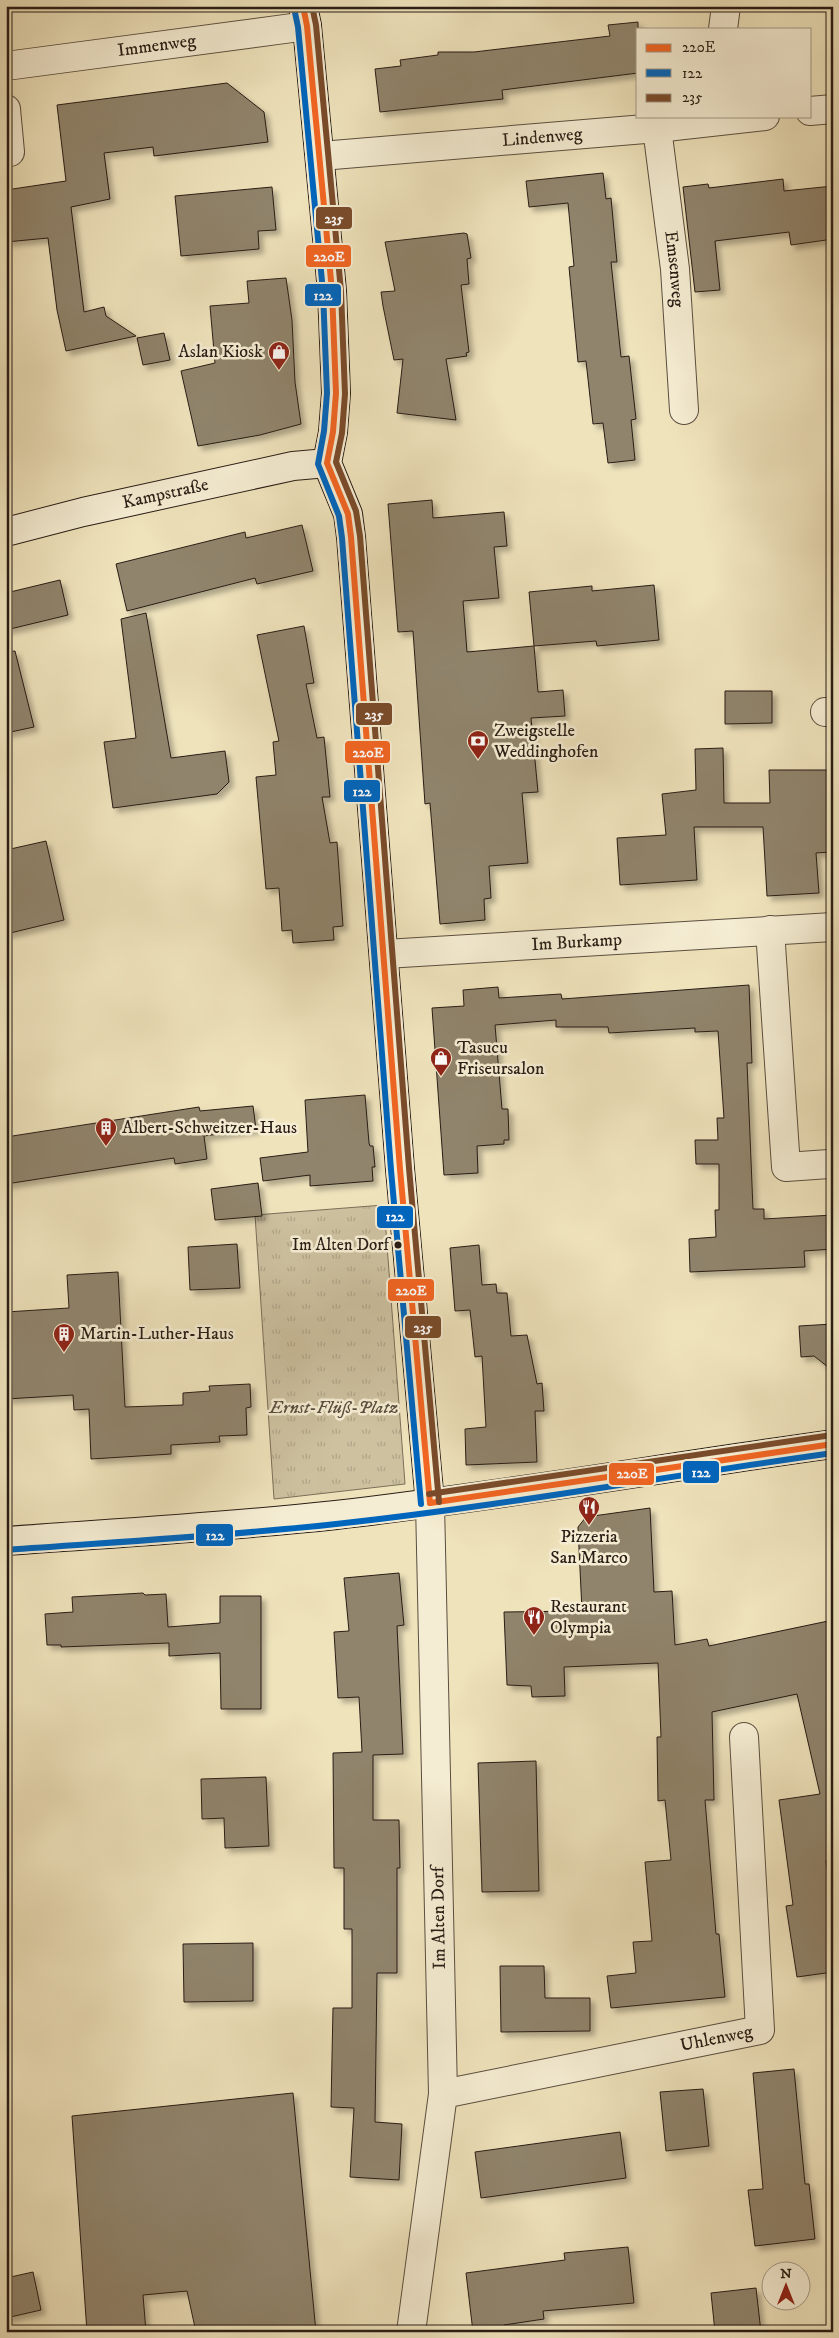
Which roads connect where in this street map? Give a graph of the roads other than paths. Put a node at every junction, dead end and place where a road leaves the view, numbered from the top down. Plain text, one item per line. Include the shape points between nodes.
1 (726, 6) edge
2 (305, 16) edge
3 (723, 28) edge
4 (6, 66) edge
5 (833, 108) edge
6 (6, 109) edge
7 (812, 111) edge
8 (735, 118) edge
9 (720, 119) edge
10 (657, 128) junction
11 (10, 152) dead end
12 (321, 156) junction
13 (684, 410) dead end
14 (327, 463) junction
15 (6, 532) edge
16 (833, 927) edge
17 (770, 930) junction
18 (385, 954) junction
19 (829, 1164) dead end
20 (833, 1444) edge
21 (430, 1503) junction
22 (6, 1541) edge
23 (744, 1737) dead end
24 (443, 2094) junction
25 (411, 2332) edge

1 - 3 street
2 - 4 street, Immenweg
2 - 12 street
5 - 7 street
6 - 11 street
8 - 9 street, Lindenweg
9 - 10 street, Lindenweg
10 - 12 street, Lindenweg
10 - 13 street, Emsenweg via 675,269
12 - 14 street via 336,393
14 - 15 street, Kampstraße via 293,466
14 - 18 street, Im Alten Dorf via 348,514 351,537
16 - 17 street, Im Burkamp
17 - 18 street, Im Burkamp
17 - 19 street via 786,1167
18 - 21 street, Im Alten Dorf via 400,1169
20 - 21 street
21 - 22 street via 159,1532
21 - 24 street, Im Alten Dorf
23 - 24 street, Uhlenweg via 760,2030
24 - 25 street, Im Alten Dorf

